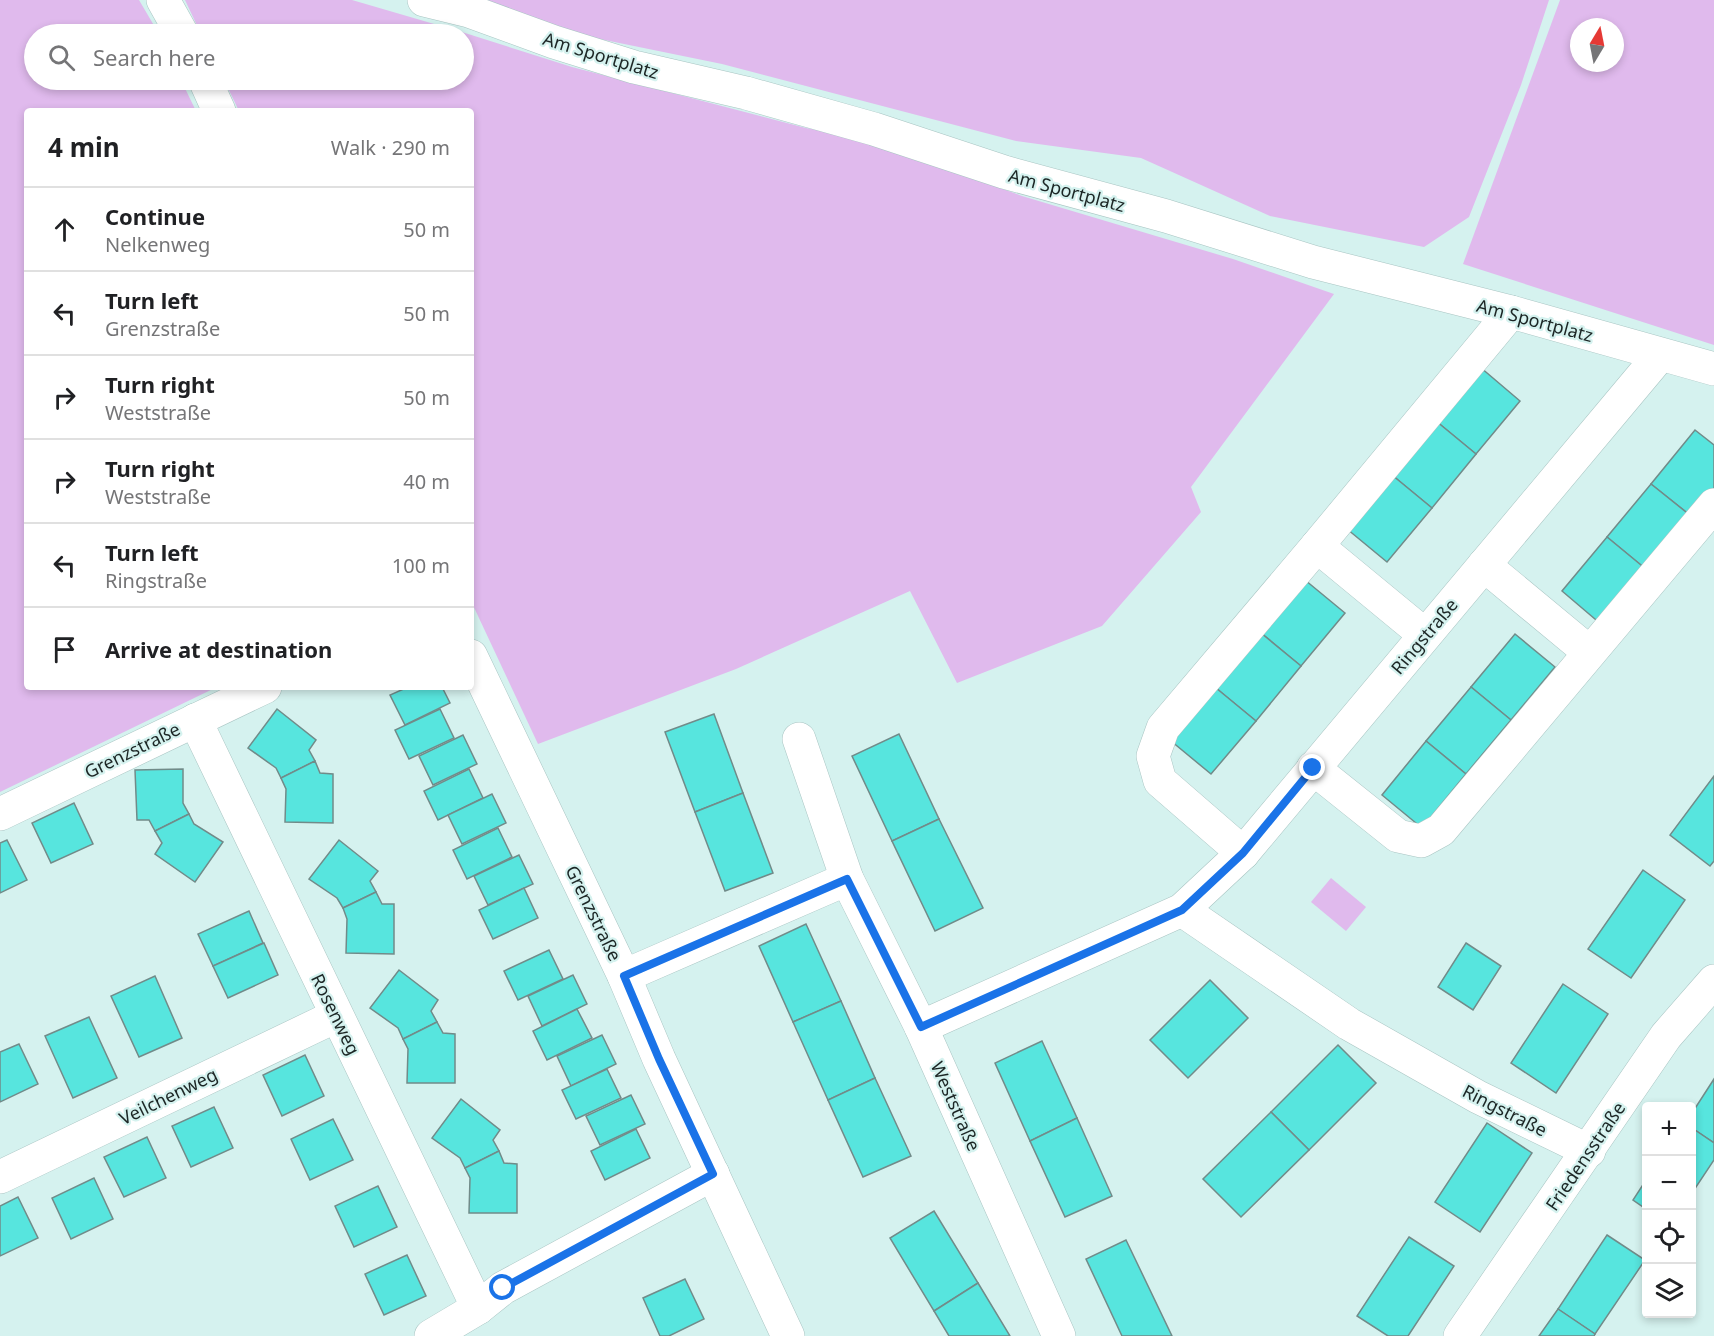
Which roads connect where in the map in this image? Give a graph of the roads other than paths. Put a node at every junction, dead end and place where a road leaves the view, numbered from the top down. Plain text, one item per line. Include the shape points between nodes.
1 (163, 0) edge
2 (424, 0) edge
3 (176, 24) edge
4 (210, 90) edge
5 (218, 108) edge
6 (1510, 312) junction
7 (1660, 355) junction
8 (1714, 369) edge
9 (1714, 505) edge
10 (1317, 546) junction
11 (1484, 564) junction
12 (1425, 635) junction
13 (1589, 651) junction
14 (474, 662) edge
15 (259, 690) edge
16 (195, 720) junction
17 (799, 739) dead end
18 (1313, 768) junction
19 (0, 814) edge
20 (1243, 853) junction
21 (847, 879) junction
22 (1182, 910) junction
23 (624, 976) junction
24 (1714, 981) edge
25 (336, 1016) junction
26 (921, 1027) junction
27 (1589, 1151) junction
28 (713, 1174) junction
29 (0, 1177) edge
30 (478, 1308) junction
31 (431, 1336) edge
32 (788, 1336) edge
33 (1059, 1336) edge
34 (1461, 1336) edge

1 - 3 street
2 - 6 street, Am Sportplatz via 469,11 634,67 746,93 1313,262
4 - 5 street
6 - 7 street, Am Sportplatz
6 - 10 street
7 - 8 street, Am Sportplatz
7 - 11 street, Ringstraße
9 - 13 street
10 - 12 street
10 - 20 street via 1163,728 1153,756 1161,781
11 - 12 street, Ringstraße
11 - 13 street
12 - 18 street, Ringstraße
13 - 18 street via 1441,830 1421,841 1398,836
14 - 23 street, Grenzstraße
15 - 16 street, Grenzstraße
16 - 19 street, Grenzstraße
16 - 25 street, Rosenweg
17 - 21 street, Weststraße
18 - 20 street, Ringstraße
20 - 22 street, Ringstraße
21 - 23 street
21 - 26 street, Weststraße
22 - 26 street, Ringstraße
22 - 27 street, Ringstraße via 1349,1024 1478,1097
23 - 28 street, Grenzstraße
24 - 27 street, Friedensstraße via 1666,1036
25 - 29 street, Veilchenweg
25 - 30 street, Rosenweg
26 - 33 street, Weststraße
27 - 34 street, Friedensstraße
28 - 30 street via 503,1288
28 - 32 street, Grenzstraße
30 - 31 street

